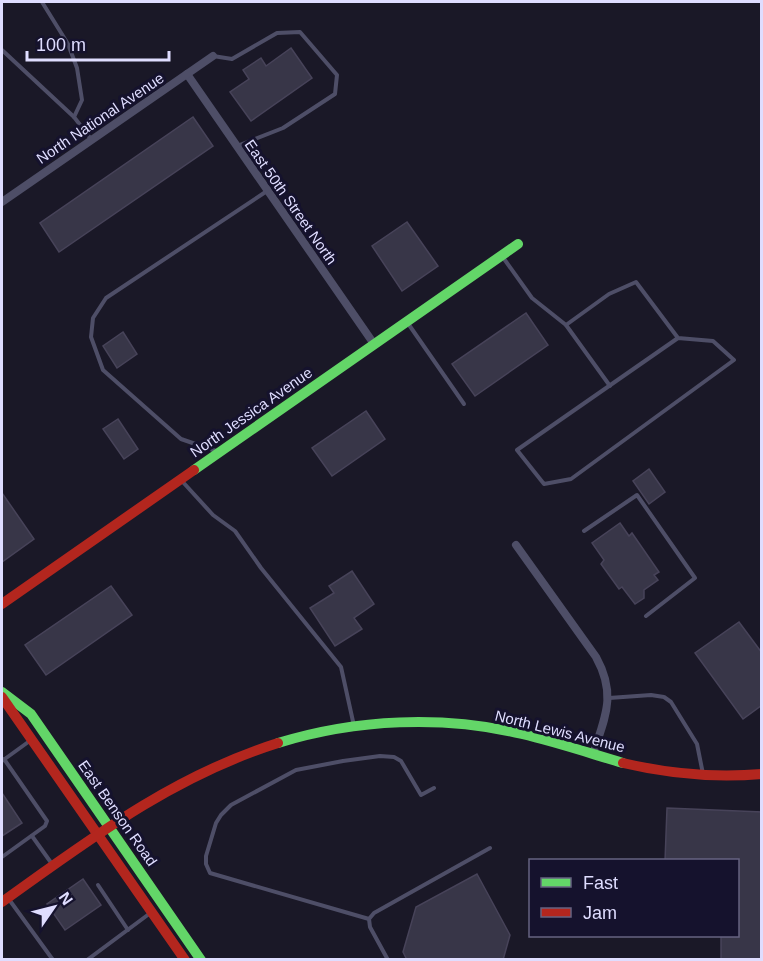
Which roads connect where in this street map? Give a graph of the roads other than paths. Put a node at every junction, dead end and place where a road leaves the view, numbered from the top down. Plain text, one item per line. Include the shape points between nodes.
1 (42, 2) edge
2 (2, 50) edge
3 (213, 56) joint
4 (187, 75) junction
5 (74, 117) junction
6 (91, 140) junction
7 (237, 147) junction
8 (267, 190) junction
9 (2, 202) edge
10 (518, 244) dead end
11 (501, 256) junction
12 (407, 322) junction
13 (566, 325) junction
14 (678, 338) junction
15 (374, 344) junction
16 (610, 386) junction
17 (464, 404) dead end
18 (219, 452) junction
19 (181, 479) junction
20 (584, 531) dead end
21 (516, 545) dead end
22 (2, 604) edge
23 (645, 616) dead end
24 (2, 694) edge
25 (609, 698) junction
26 (354, 727) junction
27 (32, 739) junction
28 (593, 754) junction
29 (3, 760) edge
30 (762, 774) edge
31 (704, 775) junction
32 (434, 788) dead end
33 (109, 827) junction
34 (98, 834) junction
35 (32, 836) junction
36 (490, 848) dead end
37 (2, 857) edge
38 (53, 866) junction
39 (98, 885) dead end
40 (5, 900) edge
41 (152, 912) junction
42 (369, 919) junction
43 (128, 930) junction
44 (52, 960) edge
45 (87, 960) edge
46 (185, 960) edge
47 (201, 960) edge
48 (388, 960) edge

1 - 5 lane via 68,44 77,68 81,100
2 - 5 lane
3 - 4 street, North National Avenue
3 - 7 lane via 232,59 277,33 300,32 337,75 336,94 283,128
4 - 6 street, North National Avenue
4 - 7 street, East 50th Street North
5 - 6 lane
6 - 9 street, North National Avenue
7 - 8 street, East 50th Street North
8 - 15 street, East 50th Street North
8 - 18 lane via 106,298 93,318 91,338 104,370 181,439
10 - 11 street, North Jessica Avenue
11 - 12 street, North Jessica Avenue
11 - 13 lane via 532,298
12 - 15 street, North Jessica Avenue
12 - 17 lane
13 - 14 lane via 609,294 636,282
13 - 16 lane
14 - 16 lane
14 - 16 lane via 713,341 734,360 571,479 544,484 517,450
15 - 18 street, North Jessica Avenue
18 - 19 street, North Jessica Avenue
19 - 22 street, North Jessica Avenue
19 - 26 lane via 213,515 235,531 341,667
20 - 23 lane via 637,495 695,578
21 - 25 street via 596,657 606,678
24 - 27 street, East Benson Road
24 - 33 street, East Benson Road via 31,714
25 - 28 street
25 - 31 lane via 651,695 671,702 698,744
26 - 28 street, North Lewis Avenue via 413,722 481,726
26 - 33 street, North Lewis Avenue via 294,738 228,760 171,788
27 - 29 lane
27 - 34 street, East Benson Road
28 - 31 street, North Lewis Avenue via 640,767
29 - 35 lane via 47,821
30 - 31 street, North Lewis Avenue
32 - 42 lane via 421,795 401,761 394,757 343,761 296,770 231,805 216,823 206,856 210,873
33 - 34 street, North Lewis Avenue
33 - 47 street, East Benson Road
34 - 38 street, North Lewis Avenue
34 - 41 street, East Benson Road
35 - 37 lane
35 - 38 lane
36 - 42 lane
38 - 40 street, North Lewis Avenue
39 - 43 lane
40 - 44 lane
41 - 43 lane
41 - 46 street, East Benson Road
42 - 48 lane
43 - 45 lane

